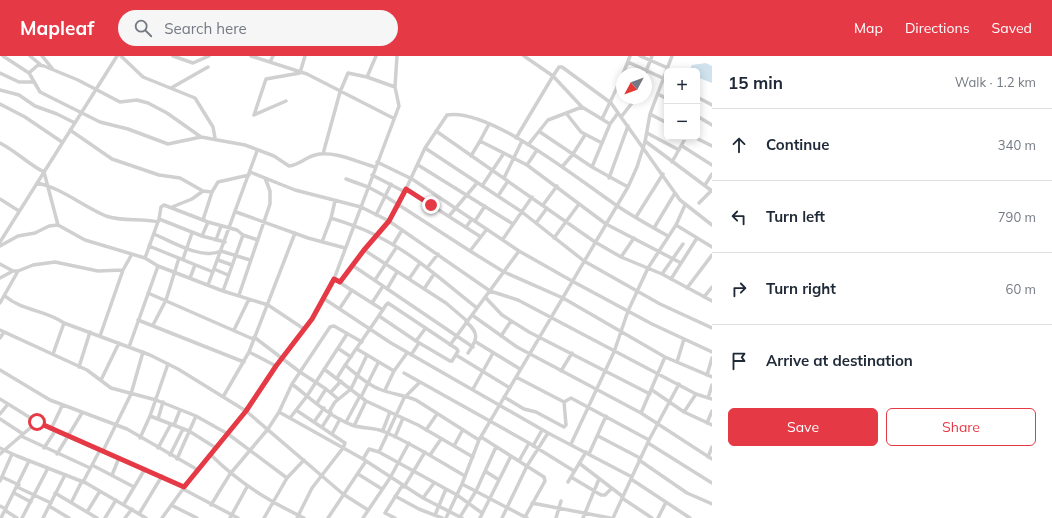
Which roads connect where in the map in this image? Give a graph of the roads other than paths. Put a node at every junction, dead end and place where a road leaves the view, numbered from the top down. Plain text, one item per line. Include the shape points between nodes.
1 (3, 56) edge
2 (30, 56) edge
3 (42, 56) edge
4 (117, 56) edge
5 (121, 56) edge
6 (173, 56) edge
7 (208, 56) edge
8 (251, 56) edge
9 (273, 56) edge
10 (305, 56) edge
11 (376, 56) edge
12 (396, 56) edge
13 (524, 56) edge
14 (630, 56) edge
15 (640, 56) edge
16 (652, 56) edge
17 (672, 56) edge
18 (650, 61) junction
19 (270, 62) junction
20 (628, 62) junction
21 (41, 64) junction
22 (208, 67) dead end
23 (625, 68) edge
24 (638, 68) edge
25 (647, 68) edge
26 (668, 68) joint
27 (53, 69) junction
28 (300, 72) junction
29 (0, 73) edge
30 (29, 74) junction
31 (652, 74) edge
32 (553, 76) junction
33 (367, 77) junction
34 (664, 78) edge
35 (34, 82) junction
36 (664, 83) edge
37 (395, 87) junction
38 (171, 88) junction
39 (616, 89) edge
40 (0, 90) edge
41 (95, 90) junction
42 (340, 92) junction
43 (658, 94) junction
44 (664, 97) edge
45 (700, 99) edge
46 (286, 100) dead end
47 (610, 103) junction
48 (0, 104) edge
49 (631, 104) edge
50 (712, 105) edge
51 (582, 107) junction
52 (81, 112) junction
53 (618, 112) junction
54 (566, 113) junction
55 (650, 114) junction
56 (621, 117) junction
57 (393, 118) junction
58 (602, 119) junction
59 (700, 119) edge
60 (664, 121) edge
61 (75, 123) junction
62 (489, 124) junction
63 (610, 124) junction
64 (712, 125) edge
65 (628, 126) junction
66 (70, 130) junction
67 (436, 131) junction
68 (540, 132) junction
69 (647, 133) junction
70 (585, 134) junction
71 (201, 137) junction
72 (216, 138) junction
73 (516, 138) junction
74 (685, 140) edge
75 (700, 140) edge
76 (522, 141) junction
77 (62, 142) junction
78 (480, 142) junction
79 (645, 142) junction
80 (0, 143) edge
81 (602, 143) junction
82 (528, 145) junction
83 (682, 146) junction
84 (712, 146) edge
85 (425, 148) junction
86 (537, 150) junction
87 (679, 150) junction
88 (257, 151) junction
89 (504, 153) junction
90 (324, 154) junction
91 (573, 154) junction
92 (471, 156) junction
93 (514, 158) junction
94 (377, 162) junction
95 (672, 162) junction
96 (418, 165) junction
97 (527, 165) junction
98 (712, 165) edge
99 (375, 167) junction
100 (562, 167) junction
101 (592, 167) junction
102 (492, 171) junction
103 (44, 172) junction
104 (249, 173) junction
105 (663, 174) junction
106 (712, 174) edge
107 (372, 175) junction
108 (265, 178) junction
109 (504, 178) junction
110 (609, 178) junction
111 (346, 179) dead end
112 (412, 179) junction
113 (508, 181) junction
114 (37, 183) junction
115 (477, 183) junction
116 (391, 184) junction
117 (48, 185) junction
118 (705, 185) junction
119 (368, 186) junction
120 (482, 186) junction
121 (557, 186) junction
122 (628, 187) junction
123 (712, 190) edge
124 (203, 191) junction
125 (405, 191) junction
126 (212, 192) junction
127 (675, 193) junction
128 (466, 195) junction
129 (385, 196) junction
130 (498, 196) junction
131 (532, 197) junction
132 (0, 199) edge
133 (335, 201) junction
134 (699, 203) dead end
135 (399, 204) junction
136 (579, 204) junction
137 (543, 205) junction
138 (685, 205) junction
139 (485, 206) junction
140 (617, 206) junction
141 (172, 207) junction
142 (361, 207) junction
143 (455, 207) junction
144 (547, 208) junction
145 (19, 211) junction
146 (236, 212) junction
147 (522, 212) junction
148 (376, 215) junction
149 (449, 216) junction
150 (636, 217) junction
151 (331, 218) junction
152 (474, 220) junction
153 (158, 221) junction
154 (205, 221) junction
155 (389, 221) junction
156 (565, 221) junction
157 (264, 222) junction
158 (536, 223) junction
159 (513, 224) junction
160 (606, 224) junction
161 (676, 225) junction
162 (712, 225) edge
163 (58, 226) junction
164 (221, 226) junction
165 (353, 226) junction
166 (466, 227) junction
167 (654, 228) junction
168 (230, 229) junction
169 (487, 229) junction
170 (402, 230) junction
171 (192, 233) junction
172 (295, 233) junction
173 (154, 234) junction
174 (243, 235) junction
175 (202, 236) junction
176 (378, 236) junction
177 (668, 236) junction
178 (481, 237) junction
179 (554, 238) junction
180 (634, 238) junction
181 (697, 238) junction
182 (503, 239) junction
183 (216, 240) junction
184 (258, 240) junction
185 (0, 242) edge
186 (225, 242) junction
187 (322, 242) junction
188 (595, 242) junction
189 (683, 244) dead end
190 (0, 246) edge
191 (149, 246) junction
192 (394, 246) junction
193 (712, 246) edge
194 (186, 247) junction
195 (345, 248) junction
196 (364, 250) junction
197 (221, 251) junction
198 (470, 251) junction
199 (519, 251) junction
200 (658, 251) junction
201 (132, 254) junction
202 (438, 254) junction
203 (712, 254) edge
204 (236, 255) junction
205 (621, 257) junction
206 (145, 258) junction
207 (673, 258) junction
208 (181, 259) junction
209 (218, 260) junction
210 (250, 260) junction
211 (584, 261) junction
212 (420, 263) junction
213 (681, 263) junction
214 (0, 264) edge
215 (386, 264) junction
216 (195, 265) junction
217 (232, 265) junction
218 (352, 265) junction
219 (158, 266) junction
220 (427, 268) junction
221 (648, 268) junction
222 (123, 270) junction
223 (13, 271) junction
224 (18, 271) junction
225 (214, 271) junction
226 (174, 272) junction
227 (397, 272) junction
228 (504, 272) junction
229 (434, 274) junction
230 (662, 274) junction
231 (228, 275) junction
232 (0, 278) edge
233 (190, 278) junction
234 (334, 279) junction
235 (671, 279) junction
236 (375, 280) junction
237 (409, 280) junction
238 (572, 281) junction
239 (340, 282) junction
240 (208, 285) junction
241 (383, 286) junction
242 (712, 286) edge
243 (687, 288) junction
244 (387, 289) junction
245 (424, 289) junction
246 (352, 290) junction
247 (223, 291) junction
248 (490, 291) junction
249 (637, 291) junction
250 (148, 293) junction
251 (239, 295) junction
252 (5, 296) junction
253 (485, 297) junction
254 (704, 297) junction
255 (323, 298) junction
256 (563, 298) junction
257 (249, 299) junction
258 (166, 300) junction
259 (712, 301) edge
260 (0, 303) edge
261 (372, 303) junction
262 (268, 305) junction
263 (340, 308) junction
264 (477, 308) junction
265 (383, 310) junction
266 (628, 311) junction
267 (472, 315) junction
268 (379, 316) junction
269 (551, 318) junction
270 (138, 320) junction
271 (511, 321) junction
272 (467, 322) junction
273 (64, 323) junction
274 (153, 325) junction
275 (712, 328) edge
276 (304, 329) junction
277 (424, 329) junction
278 (234, 330) junction
279 (370, 330) junction
280 (2, 331) edge
281 (90, 332) junction
282 (622, 333) junction
283 (348, 334) junction
284 (100, 336) junction
285 (456, 336) junction
286 (501, 336) junction
287 (0, 338) edge
288 (254, 338) junction
289 (540, 338) junction
290 (684, 339) junction
291 (362, 342) junction
292 (418, 342) junction
293 (476, 342) junction
294 (119, 343) junction
295 (450, 345) junction
296 (128, 347) junction
297 (472, 347) junction
298 (339, 349) junction
299 (357, 349) junction
300 (143, 352) junction
301 (249, 352) junction
302 (614, 352) junction
303 (712, 352) edge
304 (407, 353) junction
305 (468, 353) dead end
306 (494, 353) junction
307 (572, 353) junction
308 (53, 354) junction
309 (530, 354) junction
310 (412, 355) junction
311 (456, 355) junction
312 (367, 356) junction
313 (283, 357) junction
314 (351, 357) junction
315 (665, 357) junction
316 (712, 358) edge
317 (244, 362) junction
318 (677, 362) junction
319 (378, 363) junction
320 (168, 364) junction
321 (345, 365) junction
322 (276, 366) junction
323 (79, 367) junction
324 (324, 369) junction
325 (0, 370) edge
326 (520, 370) junction
327 (606, 370) junction
328 (394, 371) junction
329 (483, 371) junction
330 (561, 371) junction
331 (300, 372) junction
332 (404, 373) dead end
333 (659, 374) junction
334 (706, 375) junction
335 (358, 376) junction
336 (516, 377) junction
337 (712, 377) edge
338 (101, 380) junction
339 (339, 380) junction
340 (316, 382) junction
341 (420, 382) junction
342 (292, 384) junction
343 (368, 384) junction
344 (679, 384) junction
345 (712, 385) edge
346 (510, 388) junction
347 (326, 389) junction
348 (351, 389) junction
349 (472, 389) junction
350 (597, 389) junction
351 (385, 390) junction
352 (652, 390) junction
353 (331, 392) junction
354 (131, 394) junction
355 (650, 394) junction
356 (696, 394) junction
357 (307, 396) junction
358 (406, 396) junction
359 (223, 397) junction
360 (360, 397) junction
361 (504, 397) junction
362 (0, 399) edge
363 (338, 399) junction
364 (710, 399) edge
365 (156, 400) junction
366 (366, 401) junction
367 (163, 402) junction
368 (564, 402) junction
369 (669, 402) junction
370 (317, 403) junction
371 (8, 404) junction
372 (499, 404) junction
373 (62, 406) junction
374 (588, 407) junction
375 (324, 408) junction
376 (524, 409) junction
377 (180, 410) junction
378 (296, 410) junction
379 (246, 411) junction
380 (712, 411) edge
381 (279, 412) junction
382 (330, 412) junction
383 (390, 412) junction
384 (684, 412) junction
385 (82, 413) junction
386 (641, 413) junction
387 (0, 414) edge
388 (437, 414) junction
389 (396, 415) junction
390 (150, 416) junction
391 (196, 416) junction
392 (606, 416) junction
393 (520, 417) junction
394 (290, 418) junction
395 (403, 418) junction
396 (0, 419) edge
397 (158, 419) junction
398 (340, 419) junction
399 (489, 421) junction
400 (37, 422) junction
401 (314, 422) junction
402 (346, 422) junction
403 (707, 423) junction
404 (658, 424) junction
405 (117, 425) junction
406 (172, 425) junction
407 (712, 425) edge
408 (354, 426) junction
409 (322, 427) junction
410 (182, 429) junction
411 (268, 429) junction
412 (53, 430) junction
413 (383, 430) junction
414 (426, 430) junction
415 (542, 430) junction
416 (190, 431) junction
417 (462, 431) junction
418 (389, 433) junction
419 (548, 433) junction
420 (228, 434) junction
421 (332, 434) junction
422 (22, 435) junction
423 (68, 436) junction
424 (395, 436) junction
425 (598, 436) junction
426 (140, 438) junction
427 (480, 438) junction
428 (441, 439) junction
429 (648, 442) junction
430 (408, 443) junction
431 (529, 443) junction
432 (571, 444) junction
433 (454, 446) junction
434 (533, 446) junction
435 (496, 447) junction
436 (0, 448) edge
437 (44, 448) junction
438 (158, 448) junction
439 (216, 448) junction
440 (343, 448) junction
441 (712, 448) edge
442 (538, 449) junction
443 (4, 451) junction
444 (102, 451) junction
445 (249, 451) junction
446 (379, 452) junction
447 (425, 452) junction
448 (587, 453) junction
449 (0, 454) edge
450 (12, 454) junction
451 (58, 454) junction
452 (170, 455) junction
453 (211, 455) junction
454 (430, 455) junction
455 (511, 456) junction
456 (472, 457) junction
457 (708, 457) junction
458 (119, 458) junction
459 (177, 459) junction
460 (640, 459) junction
461 (712, 459) edge
462 (304, 460) junction
463 (364, 460) junction
464 (29, 461) junction
465 (519, 461) junction
466 (398, 462) junction
467 (579, 462) junction
468 (527, 466) junction
469 (91, 467) junction
470 (48, 468) junction
471 (144, 469) junction
472 (198, 470) junction
473 (414, 471) junction
474 (485, 471) junction
475 (574, 471) junction
476 (230, 474) junction
477 (358, 474) junction
478 (65, 475) junction
479 (112, 475) junction
480 (162, 476) junction
481 (321, 476) junction
482 (465, 476) junction
483 (571, 477) junction
484 (287, 478) junction
485 (390, 478) junction
486 (632, 478) junction
487 (1, 479) edge
488 (599, 479) junction
489 (499, 480) junction
490 (83, 482) junction
491 (434, 482) junction
492 (568, 482) dead end
493 (712, 483) edge
494 (462, 484) junction
495 (18, 486) junction
496 (247, 486) junction
497 (134, 487) junction
498 (403, 487) junction
499 (183, 488) junction
500 (612, 488) junction
501 (446, 489) junction
502 (100, 490) junction
503 (382, 490) junction
504 (476, 491) junction
505 (593, 491) junction
506 (55, 493) junction
507 (14, 494) junction
508 (343, 494) junction
509 (35, 495) junction
510 (457, 495) junction
511 (395, 496) junction
512 (622, 497) junction
513 (423, 498) junction
514 (490, 498) junction
515 (116, 500) junction
516 (72, 501) junction
517 (561, 501) dead end
518 (31, 502) junction
519 (666, 502) junction
520 (272, 503) junction
521 (532, 503) junction
522 (50, 504) junction
523 (124, 504) junction
524 (211, 504) junction
525 (468, 504) junction
526 (712, 504) edge
527 (171, 505) junction
528 (0, 506) edge
529 (439, 507) junction
530 (559, 508) junction
531 (132, 509) junction
532 (507, 509) junction
533 (6, 510) junction
534 (368, 510) junction
535 (449, 512) junction
536 (89, 513) junction
537 (482, 513) junction
538 (584, 513) junction
539 (139, 514) junction
540 (435, 515) junction
541 (231, 516) edge
542 (298, 517) edge
543 (461, 517) edge
544 (1, 518) edge
545 (17, 518) edge
546 (22, 518) edge
547 (43, 518) edge
548 (68, 518) edge
549 (88, 518) edge
550 (97, 518) edge
551 (105, 518) edge
552 (125, 518) edge
553 (146, 518) edge
554 (162, 518) edge
555 (196, 518) edge
556 (238, 518) edge
557 (264, 518) edge
558 (304, 518) edge
559 (328, 518) edge
560 (362, 518) edge
561 (395, 518) edge
562 (442, 518) edge
563 (446, 518) edge
564 (480, 518) edge
565 (502, 518) edge
566 (526, 518) edge
567 (556, 518) edge
568 (583, 518) edge
569 (610, 518) edge
570 (613, 518) edge
571 (652, 518) edge
572 (658, 518) edge
573 (690, 518) edge

1 - 30 street
2 - 21 street
3 - 27 street
4 - 41 street
5 - 38 street via 143,77
6 - 7 street via 192,63
8 - 19 street
9 - 19 street
10 - 28 street
11 - 33 street
12 - 37 street
13 - 32 street
14 - 20 street
15 - 18 street
16 - 18 street
17 - 26 street
18 - 25 street
18 - 26 street
19 - 28 street
20 - 23 street
20 - 24 street
21 - 27 street
21 - 30 street via 35,66
22 - 38 street
27 - 41 street
28 - 42 street
28 - 46 street via 266,79 254,115
29 - 35 street via 20,82
30 - 35 street
31 - 34 street
32 - 47 street via 559,67 562,67
32 - 51 street
32 - 73 street
33 - 37 street
33 - 42 street via 348,73
35 - 52 street via 40,92
36 - 43 street
37 - 57 street via 399,102
38 - 72 street via 198,101 213,127
39 - 47 street
40 - 61 street via 19,95 35,106
41 - 52 street
41 - 71 street via 120,102 137,100 148,103 167,112
42 - 57 street
42 - 90 street
43 - 44 street
43 - 55 street
45 - 50 street
47 - 53 street
47 - 58 street
48 - 77 street
49 - 56 street
51 - 54 street
51 - 58 street
52 - 61 street
52 - 71 street via 100,122 168,144
53 - 56 street
53 - 63 street
54 - 68 street via 548,120
54 - 70 street
55 - 60 street
55 - 69 street
56 - 65 street
57 - 94 street
58 - 63 street
59 - 64 street
61 - 66 street
62 - 67 street via 455,113 447,115
62 - 73 street
62 - 78 street
63 - 81 street
65 - 105 street
65 - 110 street
66 - 77 street
66 - 124 street via 112,159 159,176 180,178
67 - 85 street
67 - 92 street
68 - 82 street
68 - 91 street
69 - 79 street
69 - 87 street
70 - 81 street
70 - 91 street
71 - 72 street
72 - 88 street via 231,144 245,145
73 - 76 street
74 - 83 street
75 - 84 street
76 - 82 street
76 - 93 street
77 - 103 street
78 - 89 street
78 - 92 street
79 - 95 street
79 - 122 street, bridge
80 - 103 street
81 - 101 street
82 - 86 street
83 - 87 street
83 - 98 street
85 - 96 street
85 - 115 street
86 - 97 street
86 - 100 street
87 - 95 street
88 - 90 street via 274,156 289,166 314,155
88 - 104 street
89 - 93 street
89 - 102 street
90 - 99 street
91 - 100 street
91 - 101 street
92 - 102 street
93 - 97 street
93 - 109 street
94 - 99 street
94 - 112 street
95 - 118 street
96 - 112 street
96 - 128 street
97 - 121 street
99 - 107 street
100 - 140 street
101 - 110 street
102 - 109 street
102 - 120 street
103 - 114 street
103 - 117 street
104 - 108 street
104 - 126 street via 219,181
104 - 146 street
105 - 127 street
105 - 150 street
106 - 118 street
107 - 116 street
107 - 119 street
108 - 133 street
108 - 157 street via 271,198
109 - 113 street
110 - 122 street
111 - 119 street
112 - 125 street
112 - 143 street
113 - 130 street
113 - 131 street
114 - 117 street
114 - 145 street
115 - 120 street
115 - 128 street
116 - 125 street
116 - 129 street
117 - 153 street via 107,216 122,220 133,218
117 - 163 street
118 - 123 street
119 - 129 street
119 - 142 street
120 - 130 street
121 - 136 street
121 - 137 street
122 - 140 street
123 - 134 street
124 - 126 street
124 - 141 street via 192,199
125 - 135 street
125 - 149 street
126 - 154 street
127 - 138 street
127 - 167 street
128 - 139 street
128 - 143 street
129 - 135 street
129 - 148 street
130 - 147 street
131 - 137 street
131 - 147 street
132 - 145 street
133 - 142 street
133 - 151 street
135 - 155 street
135 - 198 street
136 - 156 street
136 - 160 street
137 - 144 street
138 - 161 street
138 - 162 street
139 - 152 street
139 - 159 street
140 - 150 street
140 - 160 street
141 - 153 street via 162,205
141 - 154 street
142 - 148 street
142 - 165 street
143 - 149 street
143 - 152 street
144 - 156 street
144 - 158 street
145 - 185 street
146 - 157 street
146 - 168 street
147 - 158 street
147 - 159 street
148 - 155 street
149 - 166 street
150 - 167 street
151 - 165 street
151 - 187 street
152 - 166 street
152 - 169 street
153 - 171 street
153 - 173 street
154 - 164 street
154 - 175 street
155 - 170 street
155 - 176 street
156 - 179 street
156 - 188 street
157 - 172 street
157 - 184 street
158 - 179 street
159 - 182 street
160 - 180 street
160 - 188 street
161 - 177 street
161 - 181 street
163 - 190 street via 49,226 42,231 18,236
163 - 201 street via 85,240
164 - 168 street
164 - 183 street
165 - 176 street
165 - 195 street
166 - 178 street
167 - 177 street
168 - 174 street via 237,230
168 - 186 street
169 - 178 street
169 - 182 street
170 - 192 street
170 - 202 street
171 - 175 street
171 - 194 street
172 - 187 street
172 - 262 street
173 - 191 street
173 - 194 street
174 - 184 street
174 - 204 street
175 - 183 street
176 - 192 street
176 - 196 street
177 - 200 street
178 - 198 street
179 - 211 street
180 - 200 street
180 - 205 street
181 - 193 street
181 - 213 street
182 - 199 street
183 - 186 street
184 - 210 street
186 - 197 street
187 - 195 street
188 - 205 street
188 - 211 street
189 - 207 street
191 - 206 street
191 - 208 street
192 - 212 street
192 - 215 street
194 - 197 street via 205,254
194 - 208 street
195 - 234 street
196 - 215 street
196 - 218 street
197 - 204 street
197 - 209 street
198 - 228 street
199 - 228 street
199 - 238 street
200 - 207 street
200 - 221 street
201 - 206 street
201 - 222 street
202 - 220 street
202 - 248 street
203 - 243 street
204 - 210 street
204 - 217 street
205 - 221 street
206 - 219 street
207 - 213 street
207 - 230 street
208 - 216 street
208 - 226 street
209 - 217 street
209 - 225 street
210 - 251 street
211 - 238 street
211 - 249 street
212 - 220 street
212 - 237 street
213 - 235 street
214 - 223 street
215 - 227 street
215 - 236 street
216 - 225 street
216 - 233 street
217 - 231 street
218 - 236 street
218 - 239 street
219 - 226 street
219 - 250 street
220 - 229 street
221 - 230 street
221 - 249 street
222 - 224 street via 86,270 55,262 33,265
222 - 284 street
223 - 224 street
223 - 232 street
224 - 252 street
225 - 231 street
225 - 240 street
226 - 233 street
226 - 258 street
227 - 237 street
227 - 244 street
228 - 248 street
228 - 256 street
229 - 245 street
229 - 264 street
230 - 235 street
231 - 247 street
233 - 240 street
234 - 239 street
234 - 255 street
235 - 243 street
236 - 241 street
237 - 245 street
238 - 256 street
238 - 266 street
239 - 246 street
240 - 247 street
241 - 244 street
241 - 261 street
242 - 254 street
243 - 254 street
244 - 285 street
245 - 272 street via 446,303
246 - 261 street
246 - 263 street
247 - 251 street
248 - 253 street
248 - 269 street via 508,296
249 - 266 street
249 - 275 street
250 - 258 street
250 - 270 street
251 - 257 street
252 - 260 street
252 - 273 street via 17,305
253 - 264 street
253 - 271 street
254 - 259 street
255 - 263 street
255 - 276 street
256 - 269 street
256 - 282 street
257 - 262 street
257 - 278 street
258 - 274 street
258 - 278 street
261 - 265 street
262 - 276 street
262 - 288 street
263 - 279 street
264 - 267 street
265 - 268 street
265 - 277 street via 389,304
266 - 282 street
266 - 290 street
267 - 272 street
267 - 286 street
268 - 279 street
268 - 292 street
269 - 289 street
269 - 302 street
270 - 274 street
270 - 296 street
271 - 286 street
271 - 289 street
272 - 285 street
272 - 293 street via 474,328
273 - 281 street
273 - 308 street
274 - 317 street
276 - 313 street
277 - 292 street
277 - 295 street
278 - 288 street
279 - 291 street
279 - 304 street
280 - 287 street
280 - 308 street
281 - 284 street
281 - 323 street
282 - 302 street
282 - 315 street
283 - 291 street
283 - 298 street
283 - 331 street via 334,326 330,328
284 - 294 street
285 - 295 street
285 - 297 street
286 - 309 street
288 - 301 street
288 - 313 street
289 - 307 street
289 - 309 street
290 - 303 street
290 - 318 street
291 - 299 street
292 - 310 street
292 - 311 street via 450,361
293 - 297 street
293 - 306 street
294 - 296 street
294 - 338 street
295 - 311 street via 459,350
296 - 300 street
297 - 305 street
298 - 314 street
298 - 324 street
299 - 312 street
299 - 314 street
300 - 320 street
300 - 354 street
301 - 317 street
301 - 322 street
302 - 327 street
302 - 333 street
304 - 310 street
304 - 328 street
306 - 326 street
306 - 329 street
307 - 327 street
307 - 330 street
308 - 323 street
309 - 326 street
309 - 330 street
310 - 349 street
311 - 329 street
312 - 319 street
312 - 335 street
313 - 322 street
313 - 331 street
314 - 321 street
315 - 318 street
315 - 333 street
316 - 334 street
317 - 359 street
318 - 334 street
319 - 328 street
319 - 343 street
320 - 359 street
320 - 365 street
321 - 335 street
321 - 339 street
322 - 379 street
323 - 338 street
324 - 339 street
324 - 340 street
325 - 373 street
326 - 336 street
327 - 350 street
327 - 355 street
328 - 351 street
329 - 346 street
329 - 349 street
330 - 350 street
331 - 340 street
331 - 342 street
332 - 341 street
333 - 344 street
333 - 352 street
334 - 337 street
335 - 343 street
335 - 348 street
336 - 346 street
336 - 368 street
338 - 354 street via 111,388
339 - 348 street
339 - 353 street
340 - 347 street
340 - 357 street
341 - 358 street
341 - 399 street
342 - 357 street
342 - 381 street
343 - 351 street
343 - 360 street
344 - 356 street
344 - 369 street
345 - 364 street
346 - 361 street
347 - 353 street
347 - 370 street
348 - 360 street
348 - 363 street
349 - 372 street
350 - 374 street
350 - 386 street
351 - 358 street
352 - 355 street
352 - 369 street
353 - 363 street
354 - 365 street
354 - 405 street
355 - 386 street
356 - 364 street
356 - 384 street
357 - 370 street
357 - 378 street
358 - 388 street
358 - 389 street
359 - 379 street
360 - 366 street
360 - 402 street
361 - 372 street
361 - 376 street
362 - 371 street
363 - 382 street
365 - 367 street
365 - 390 street
366 - 383 street
366 - 408 street
367 - 377 street
367 - 397 street
368 - 374 street via 571,398
368 - 376 street via 564,427 536,412
369 - 384 street
369 - 404 street
370 - 375 street
371 - 387 street
371 - 400 street
372 - 393 street
372 - 399 street
373 - 385 street
373 - 412 street
374 - 392 street
374 - 432 street
375 - 382 street
375 - 401 street
376 - 393 street
377 - 391 street
377 - 406 street
378 - 394 street
378 - 401 street
379 - 411 street
379 - 420 street
380 - 403 street
381 - 394 street
381 - 411 street
382 - 398 street
382 - 409 street
383 - 389 street
383 - 413 street
384 - 403 street
385 - 405 street
385 - 423 street
386 - 404 street
388 - 414 street
388 - 417 street
389 - 395 street
389 - 418 street
390 - 397 street
390 - 426 street
391 - 416 street
391 - 420 street
392 - 425 street
392 - 429 street
393 - 415 street
394 - 440 street
395 - 414 street
395 - 424 street
396 - 422 street
397 - 406 street
398 - 402 street
398 - 421 street
399 - 427 street
399 - 431 street
400 - 412 street
400 - 422 street
401 - 409 street
402 - 408 street
403 - 407 street
404 - 429 street
404 - 457 street
405 - 426 street
405 - 444 street
406 - 410 street
406 - 438 street
408 - 413 street
409 - 421 street
410 - 416 street
410 - 452 street
411 - 445 street
411 - 462 street
412 - 423 street
412 - 437 street
413 - 418 street
414 - 428 street
415 - 419 street
415 - 434 street
416 - 439 street
416 - 459 street
417 - 427 street
417 - 433 street
418 - 424 street
418 - 446 street
419 - 432 street
419 - 442 street
420 - 439 street
420 - 445 street
421 - 440 street via 344,442
422 - 437 street
422 - 443 street
423 - 444 street
423 - 451 street
424 - 430 street
425 - 448 street
425 - 460 street
426 - 438 street
427 - 435 street
427 - 456 street
428 - 433 street
428 - 454 street
429 - 460 street
429 - 493 street
430 - 447 street
430 - 466 street
431 - 434 street
431 - 465 street
432 - 448 street
433 - 456 street
434 - 442 street
435 - 455 street
435 - 474 street
436 - 443 street
437 - 451 street
438 - 452 street
439 - 453 street
440 - 463 street
440 - 481 street
441 - 457 street
442 - 468 street
442 - 475 street
443 - 449 street
443 - 450 street
444 - 458 street
444 - 469 street
445 - 476 street
445 - 484 street
446 - 463 street via 369,449
446 - 466 street
447 - 454 street
447 - 473 street
448 - 467 street
448 - 486 street
450 - 464 street
450 - 487 street
451 - 469 street
452 - 459 street
453 - 472 street
453 - 476 street
454 - 482 street
455 - 465 street
455 - 489 street
456 - 482 street
457 - 461 street
458 - 471 street
458 - 479 street
459 - 472 street
460 - 486 street
460 - 526 street via 687,492
462 - 481 street
462 - 484 street
463 - 477 street
463 - 485 street
464 - 470 street
464 - 495 street
465 - 468 street
466 - 473 street
466 - 485 street
467 - 475 street
467 - 488 street
468 - 521 street via 545,479
468 - 532 street
469 - 479 street
469 - 490 street
470 - 478 street
470 - 509 street
471 - 480 street
471 - 497 street
472 - 499 street
473 - 491 street
473 - 498 street
474 - 489 street
474 - 504 street
475 - 483 street
476 - 496 street
476 - 524 street
477 - 503 street
477 - 508 street
478 - 490 street
478 - 506 street
479 - 497 street
480 - 499 street
480 - 539 street
481 - 508 street
481 - 542 street via 308,495
482 - 494 street
483 - 492 street
483 - 505 street
484 - 520 street
485 - 498 street
485 - 503 street
486 - 512 street
486 - 519 street
487 - 495 street
488 - 500 street
488 - 505 street
489 - 514 street
490 - 502 street
490 - 516 street
491 - 501 street
491 - 513 street
494 - 504 street
494 - 510 street
495 - 507 street
495 - 509 street
496 - 520 street
496 - 541 street
497 - 523 street
498 - 511 street
498 - 513 street
499 - 524 street
499 - 527 street
500 - 505 street via 605,495
500 - 512 street
501 - 510 street
501 - 529 street
502 - 515 street
502 - 536 street
503 - 534 street
504 - 514 street
504 - 525 street
505 - 538 street
506 - 516 street
506 - 522 street
507 - 518 street
507 - 533 street
508 - 534 street
508 - 559 street
509 - 518 street
509 - 522 street
510 - 525 street
510 - 535 street
511 - 540 street
511 - 561 street via 386,513
512 - 570 street
512 - 571 street
513 - 529 street
514 - 532 street
514 - 537 street
515 - 523 street
515 - 551 street
516 - 536 street
517 - 530 street
518 - 546 street
519 - 572 street
519 - 573 street
520 - 542 street
520 - 557 street
521 - 530 street
521 - 566 street
522 - 547 street
522 - 548 street
523 - 531 street
524 - 541 street
525 - 537 street
525 - 543 street
527 - 554 street
527 - 555 street
528 - 533 street
529 - 535 street
529 - 540 street
530 - 538 street
530 - 567 street
531 - 539 street
531 - 552 street
532 - 565 street
532 - 566 street
533 - 544 street
533 - 545 street
534 - 560 street
535 - 543 street
535 - 563 street
536 - 549 street
536 - 550 street
537 - 564 street
538 - 568 street
538 - 569 street
539 - 553 street
540 - 562 street
541 - 556 street
542 - 558 street

